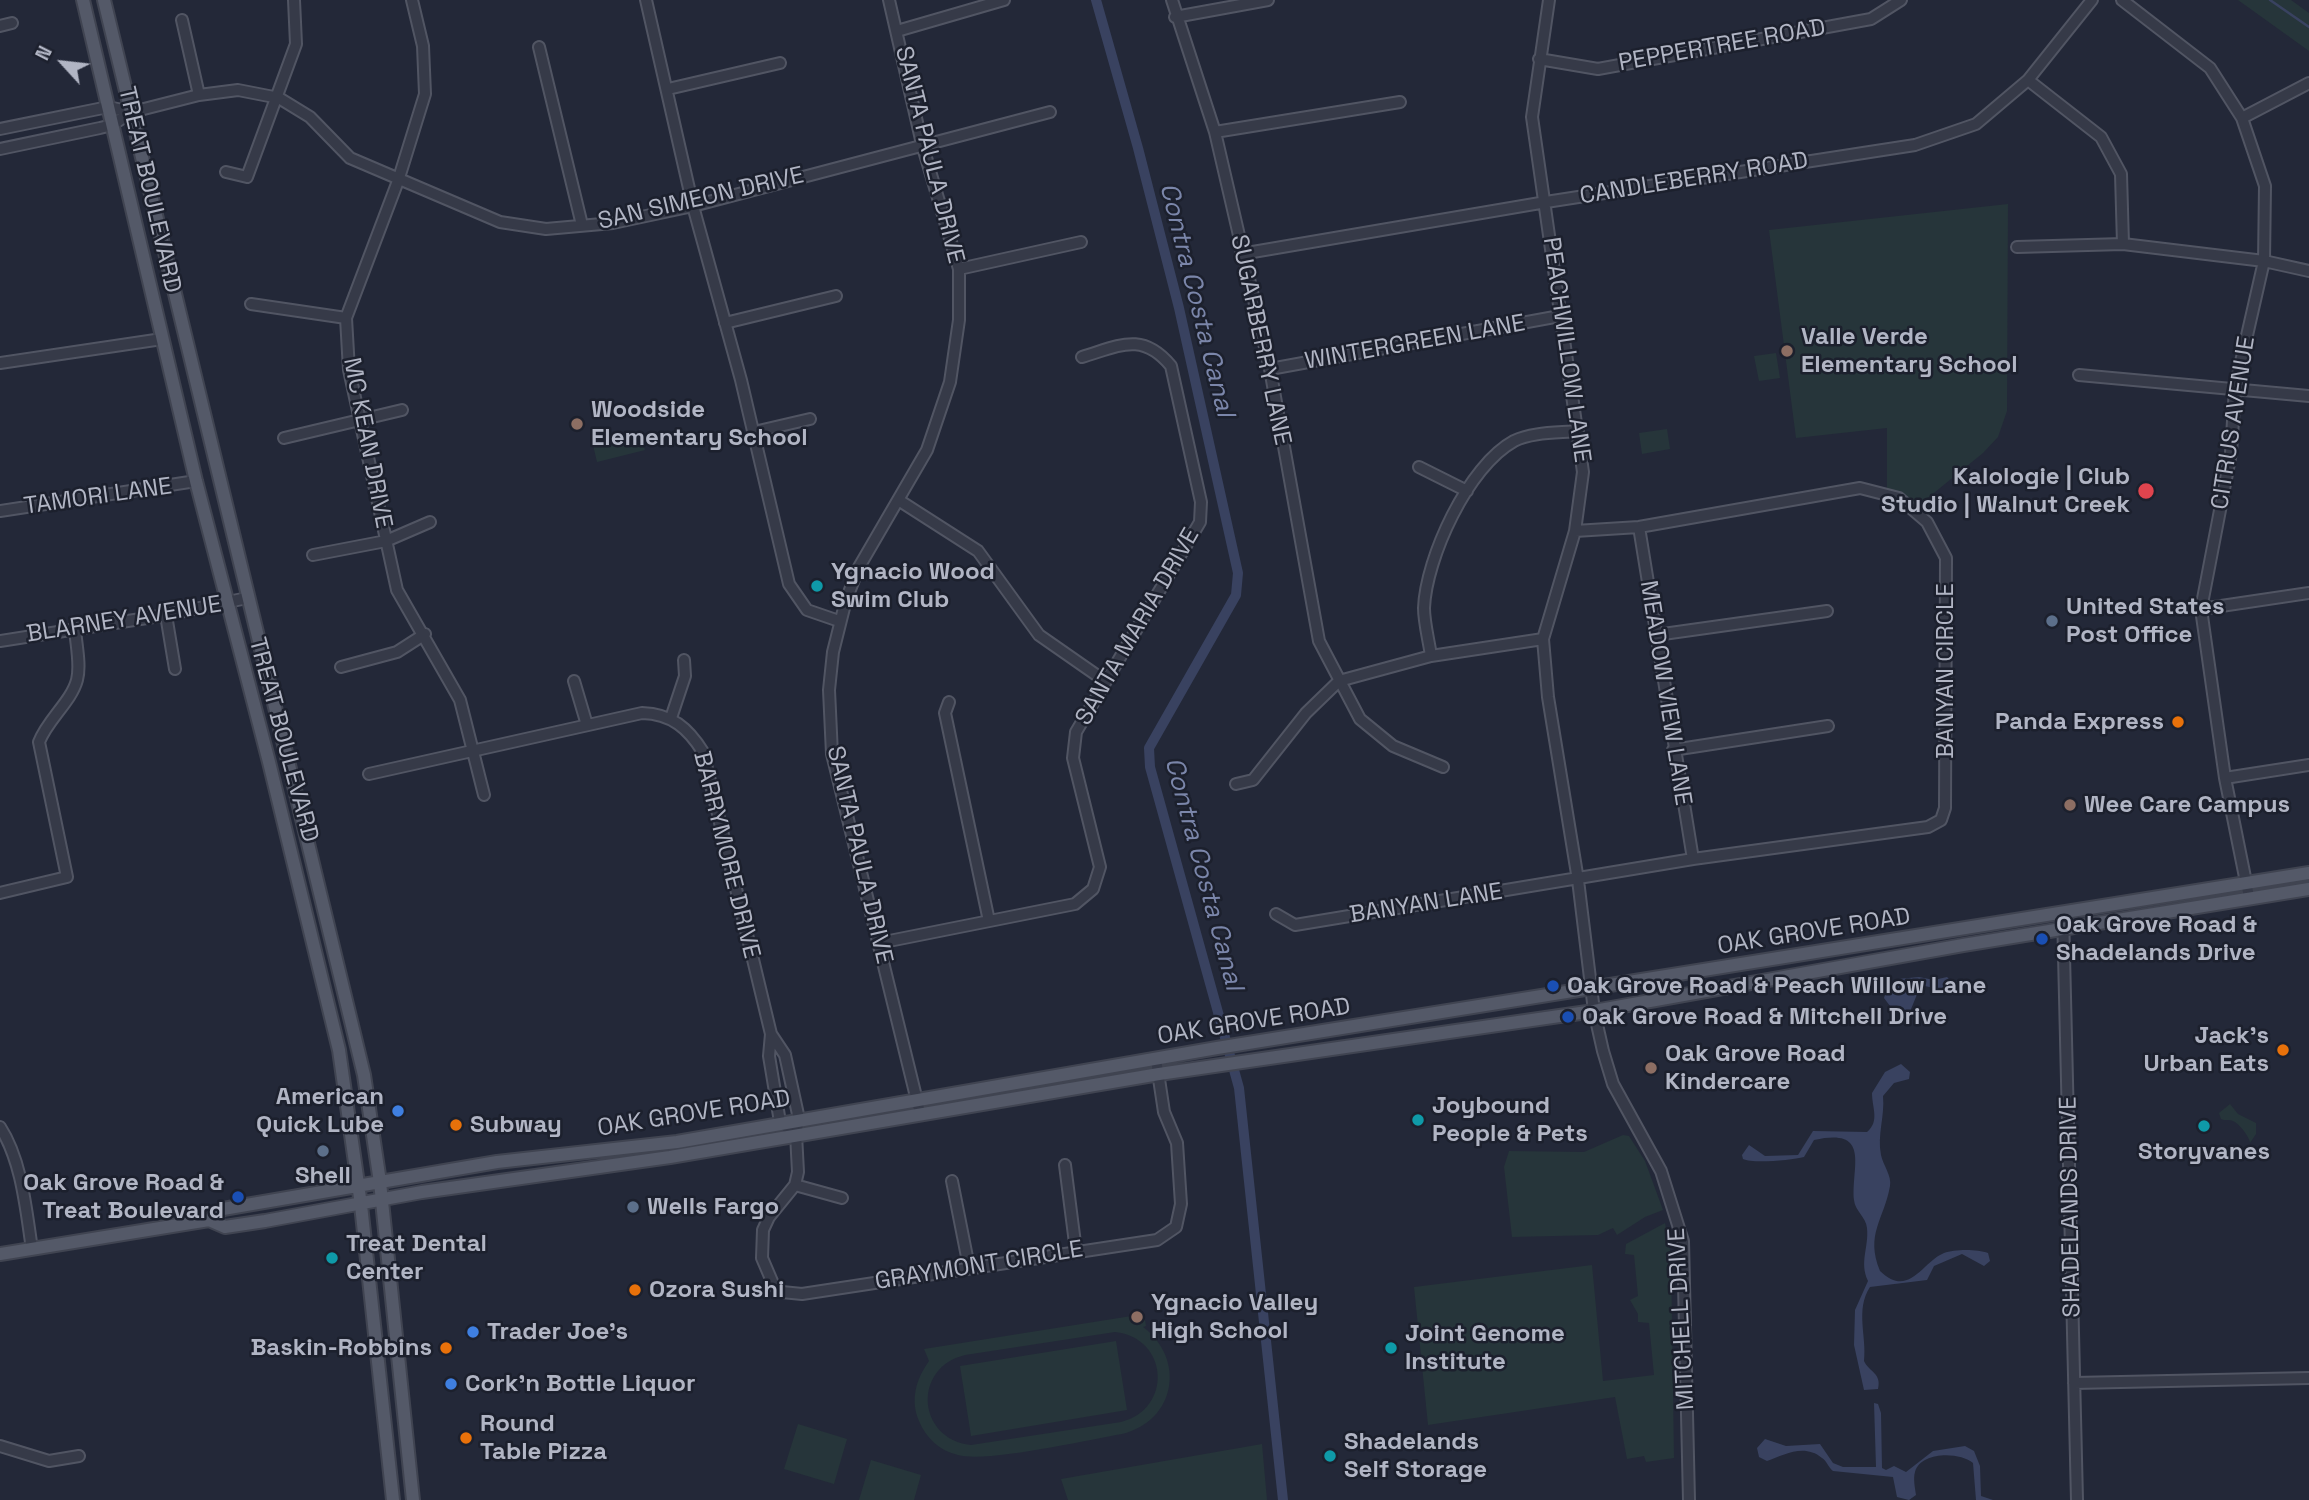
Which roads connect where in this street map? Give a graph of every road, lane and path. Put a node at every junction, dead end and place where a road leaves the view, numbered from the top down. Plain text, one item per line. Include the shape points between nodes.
1 (83, 0) edge
2 (104, 0) edge
3 (294, 0) edge
4 (412, 0) edge
5 (646, 0) edge
6 (889, 0) edge
7 (1004, 0) edge
8 (1172, 0) edge
9 (1268, 0) edge
10 (1549, 0) edge
11 (1900, 0) edge
12 (2092, 0) edge
13 (2122, 0) edge
14 (1175, 16) junction
15 (182, 20) dead end
16 (12, 23) dead end
17 (0, 26) edge
18 (897, 31) junction
19 (539, 47) dead end
20 (1539, 59) junction
21 (780, 63) dead end
22 (2028, 80) junction
23 (2309, 83) edge
24 (668, 89) junction
25 (199, 95) junction
26 (279, 98) junction
27 (1400, 102) dead end
28 (108, 107) junction
29 (132, 112) junction
30 (1050, 112) dead end
31 (2242, 118) junction
32 (112, 125) junction
33 (0, 129) edge
34 (1215, 132) junction
35 (922, 145) junction
36 (0, 149) edge
37 (226, 172) dead end
38 (398, 181) junction
39 (1545, 202) junction
40 (693, 206) junction
41 (582, 225) junction
42 (1081, 242) dead end
43 (2123, 244) junction
44 (2017, 247) dead end
45 (1241, 254) junction
46 (2264, 261) junction
47 (960, 269) junction
48 (2309, 271) edge
49 (836, 296) dead end
50 (251, 304) dead end
51 (1560, 316) junction
52 (346, 317) junction
53 (724, 323) junction
54 (162, 339) junction
55 (1082, 357) dead end
56 (0, 363) edge
57 (1270, 369) junction
58 (2079, 375) dead end
59 (2235, 388) junction
60 (2309, 396) edge
61 (402, 410) dead end
62 (360, 419) junction
63 (810, 419) dead end
64 (1578, 431) junction
65 (754, 432) junction
66 (284, 438) dead end
67 (1419, 467) dead end
68 (196, 481) junction
69 (1467, 491) junction
70 (900, 501) junction
71 (0, 511) edge
72 (430, 522) dead end
73 (1639, 527) junction
74 (1575, 531) junction
75 (386, 541) junction
76 (313, 555) dead end
77 (2309, 593) edge
78 (247, 598) junction
79 (227, 604) junction
80 (2201, 608) junction
81 (1827, 611) dead end
82 (166, 615) junction
83 (839, 621) junction
84 (75, 629) junction
85 (425, 634) junction
86 (1656, 635) junction
87 (1543, 639) junction
88 (0, 641) edge
89 (1431, 656) junction
90 (684, 660) dead end
91 (341, 667) dead end
92 (174, 669) dead end
93 (574, 681) dead end
94 (1105, 681) junction
95 (1339, 681) junction
96 (949, 702) dead end
97 (671, 719) junction
98 (587, 725) junction
99 (1828, 726) dead end
100 (1673, 750) junction
101 (475, 752) junction
102 (2309, 765) edge
103 (1443, 767) dead end
104 (369, 774) dead end
105 (2225, 778) junction
106 (1236, 784) dead end
107 (484, 795) dead end
108 (1693, 859) junction
109 (2309, 873) edge
110 (1578, 880) junction
111 (2248, 882) junction
112 (2309, 889) edge
113 (0, 893) edge
114 (2249, 897) junction
115 (1276, 914) dead end
116 (2063, 914) junction
117 (989, 921) junction
118 (2064, 931) junction
119 (879, 943) junction
120 (1592, 988) junction
121 (1594, 1011) junction
122 (771, 1034) junction
123 (1309, 1035) junction
124 (1156, 1059) junction
125 (1258, 1059) junction
126 (1159, 1074) junction
127 (918, 1100) junction
128 (920, 1113) junction
129 (799, 1119) junction
130 (780, 1122) junction
131 (0, 1127) edge
132 (796, 1134) junction
133 (1065, 1165) dead end
134 (952, 1181) dead end
135 (380, 1182) junction
136 (795, 1185) junction
137 (358, 1186) junction
138 (842, 1198) dead end
139 (381, 1201) junction
140 (361, 1205) junction
141 (209, 1220) junction
142 (32, 1249) junction
143 (1076, 1251) junction
144 (0, 1254) edge
145 (969, 1267) junction
146 (2309, 1378) edge
147 (2074, 1383) junction
148 (0, 1446) edge
149 (79, 1457) dead end
150 (393, 1500) edge
151 (413, 1500) edge
152 (1689, 1500) edge
153 (2077, 1500) edge

1 - 28 main road, TREAT BOULEVARD
2 - 29 main road, TREAT BOULEVARD
3 - 26 street via 296,44
4 - 38 street, MC KEAN DRIVE via 422,46 425,94
5 - 24 street
6 - 18 street, SANTA PAULA DRIVE
7 - 18 street
8 - 14 street, SUGARBERRY LANE
9 - 14 street
10 - 20 street, PEACHWILLOW LANE
11 - 20 street, PEPPERTREE ROAD via 1871,19 1598,69
12 - 22 street, CANDLEBERRY ROAD
13 - 31 street, CITRUS AVENUE via 2210,68
14 - 34 street, SUGARBERRY LANE
15 - 25 street
16 - 17 street
18 - 35 street, SANTA PAULA DRIVE
19 - 41 street
20 - 39 street, PEACHWILLOW LANE via 1532,117
21 - 24 street
22 - 39 street, CANDLEBERRY ROAD via 1976,124 1915,145
22 - 43 street via 2101,137 2121,174
23 - 31 street
24 - 40 street
25 - 26 street, SAN SIMEON DRIVE via 238,90
25 - 29 street, SAN SIMEON DRIVE
26 - 37 street via 247,177
26 - 38 street, SAN SIMEON DRIVE via 310,117 350,158
27 - 34 street
28 - 29 street, SAN SIMEON DRIVE
28 - 32 main road, TREAT BOULEVARD
28 - 33 street, SAN SIMEON DRIVE
29 - 32 street, SAN SIMEON DRIVE
29 - 78 main road, TREAT BOULEVARD
30 - 35 street, SAN SIMEON DRIVE
31 - 46 street, CITRUS AVENUE via 2265,186
32 - 36 street, SAN SIMEON DRIVE
32 - 54 main road, TREAT BOULEVARD
34 - 45 street, SUGARBERRY LANE
35 - 40 street, SAN SIMEON DRIVE
35 - 47 street, SANTA PAULA DRIVE
38 - 41 street, SAN SIMEON DRIVE via 500,222 546,229
38 - 52 street, MC KEAN DRIVE
39 - 45 street, CANDLEBERRY ROAD
39 - 51 street, PEACHWILLOW LANE
40 - 41 street, SAN SIMEON DRIVE
40 - 53 street
42 - 47 street
43 - 44 street
43 - 46 street
45 - 57 street, SUGARBERRY LANE
46 - 48 street
46 - 59 street, CITRUS AVENUE
47 - 70 street, SANTA PAULA DRIVE via 950,382 927,450
49 - 53 street
50 - 52 street
51 - 57 street, WINTERGREEN LANE
51 - 64 street, PEACHWILLOW LANE
52 - 62 street, MC KEAN DRIVE via 349,370
53 - 65 street
54 - 56 street
54 - 68 main road, TREAT BOULEVARD
55 - 94 street, SANTA MARIA DRIVE via 1142,343 1171,366 1201,502 1200,522
57 - 95 street, SUGARBERRY LANE via 1319,641
58 - 59 street
59 - 60 street
59 - 80 street, CITRUS AVENUE via 2231,453
61 - 62 street
62 - 66 street
62 - 75 street, MC KEAN DRIVE
63 - 65 street
64 - 69 street via 1514,441 1487,462
64 - 74 street, PEACHWILLOW LANE via 1583,472
65 - 83 street via 789,584 807,610
67 - 69 street
68 - 71 street, TAMORI LANE
68 - 79 main road, TREAT BOULEVARD
69 - 89 street via 1427,582 1424,610
70 - 83 street, SANTA PAULA DRIVE via 859,567
70 - 94 street via 978,551 1039,635
72 - 75 street
73 - 74 street, BANYAN CIRCLE
73 - 86 street, MEADOW VIEW LANE
73 - 108 street, BANYAN CIRCLE via 1860,488 1899,498 1927,522 1946,558 1945,808 1941,820 1928,827
74 - 87 street, PEACHWILLOW LANE
75 - 76 street
75 - 85 street, MC KEAN DRIVE via 397,590
77 - 80 street
78 - 79 street, BLARNEY AVENUE
78 - 135 main road, TREAT BOULEVARD via 363,1075
79 - 82 street, BLARNEY AVENUE
79 - 137 main road, TREAT BOULEVARD via 339,1049
80 - 105 street, CITRUS AVENUE
81 - 86 street
82 - 84 street, BLARNEY AVENUE
82 - 92 street
83 - 119 street, SANTA PAULA DRIVE via 829,690 832,754
84 - 88 street, BLARNEY AVENUE
84 - 113 street via 78,677 39,742 67,877
85 - 91 street via 397,652
85 - 101 street, MC KEAN DRIVE via 460,700
86 - 100 street, MEADOW VIEW LANE
87 - 89 street
87 - 110 street, PEACHWILLOW LANE
89 - 95 street
90 - 97 street via 685,676
93 - 98 street
94 - 117 street, SANTA MARIA DRIVE via 1076,732 1073,758 1100,867 1093,890 1075,904
95 - 103 street, SUGARBERRY LANE via 1360,719 1393,746
95 - 106 street via 1306,713 1254,780
96 - 117 street via 945,713
97 - 98 street via 642,713
97 - 122 street, BARRYMORE DRIVE via 691,732 704,752
98 - 101 street
99 - 100 street
100 - 108 street, MEADOW VIEW LANE
101 - 104 street
101 - 107 street, MC KEAN DRIVE
102 - 105 street
105 - 111 street, CITRUS AVENUE
108 - 110 street, BANYAN CIRCLE
109 - 111 main road, OAK GROVE ROAD
110 - 115 street, BANYAN LANE via 1295,925
110 - 120 street, PEACHWILLOW LANE
111 - 114 street, CITRUS AVENUE
111 - 116 main road, OAK GROVE ROAD
112 - 114 main road, OAK GROVE ROAD
114 - 118 main road, OAK GROVE ROAD
116 - 118 street, SHADELANDS DRIVE
116 - 120 main road, OAK GROVE ROAD
117 - 119 street, SANTA MARIA DRIVE
118 - 121 main road, OAK GROVE ROAD
118 - 147 street, SHADELANDS DRIVE
119 - 127 street, SANTA PAULA DRIVE
120 - 121 street, MITCHELL DRIVE
120 - 123 main road, OAK GROVE ROAD
121 - 125 main road, OAK GROVE ROAD
121 - 152 street, MITCHELL DRIVE via 1613,1084 1661,1171 1683,1241
122 - 129 street, BARRYMORE DRIVE via 785,1055
122 - 130 street, BARRYMORE DRIVE via 769,1056
123 - 124 main road, OAK GROVE ROAD
123 - 125 main road via 1300,1046 1261,1053
124 - 126 street, GRAYMONT CIRCLE
124 - 127 main road, OAK GROVE ROAD
125 - 126 main road, OAK GROVE ROAD
126 - 128 main road, OAK GROVE ROAD
126 - 143 street, GRAYMONT CIRCLE via 1164,1112 1177,1143 1181,1218 1157,1240
127 - 128 street, SANTA PAULA DRIVE
127 - 129 main road, OAK GROVE ROAD
128 - 132 main road, OAK GROVE ROAD
129 - 130 main road, OAK GROVE ROAD
129 - 132 street, BARRYMORE DRIVE
130 - 132 street
130 - 135 main road, OAK GROVE ROAD via 677,1142 497,1162
131 - 142 street via 19,1180
132 - 136 street
132 - 139 main road, OAK GROVE ROAD
133 - 143 street
134 - 145 street
135 - 137 main road, OAK GROVE ROAD
135 - 139 main road, TREAT BOULEVARD
136 - 138 street
136 - 145 street, GRAYMONT CIRCLE via 769,1217 761,1244 767,1277 782,1292 802,1294
137 - 140 main road, TREAT BOULEVARD
137 - 141 main road, OAK GROVE ROAD via 223,1209
139 - 140 main road, OAK GROVE ROAD
139 - 151 main road, TREAT BOULEVARD
140 - 141 main road, OAK GROVE ROAD via 225,1227
140 - 150 main road, TREAT BOULEVARD
141 - 142 main road, OAK GROVE ROAD
142 - 144 main road, OAK GROVE ROAD
143 - 145 street, GRAYMONT CIRCLE
146 - 147 street
147 - 153 street, SHADELANDS DRIVE
148 - 149 street via 49,1461

